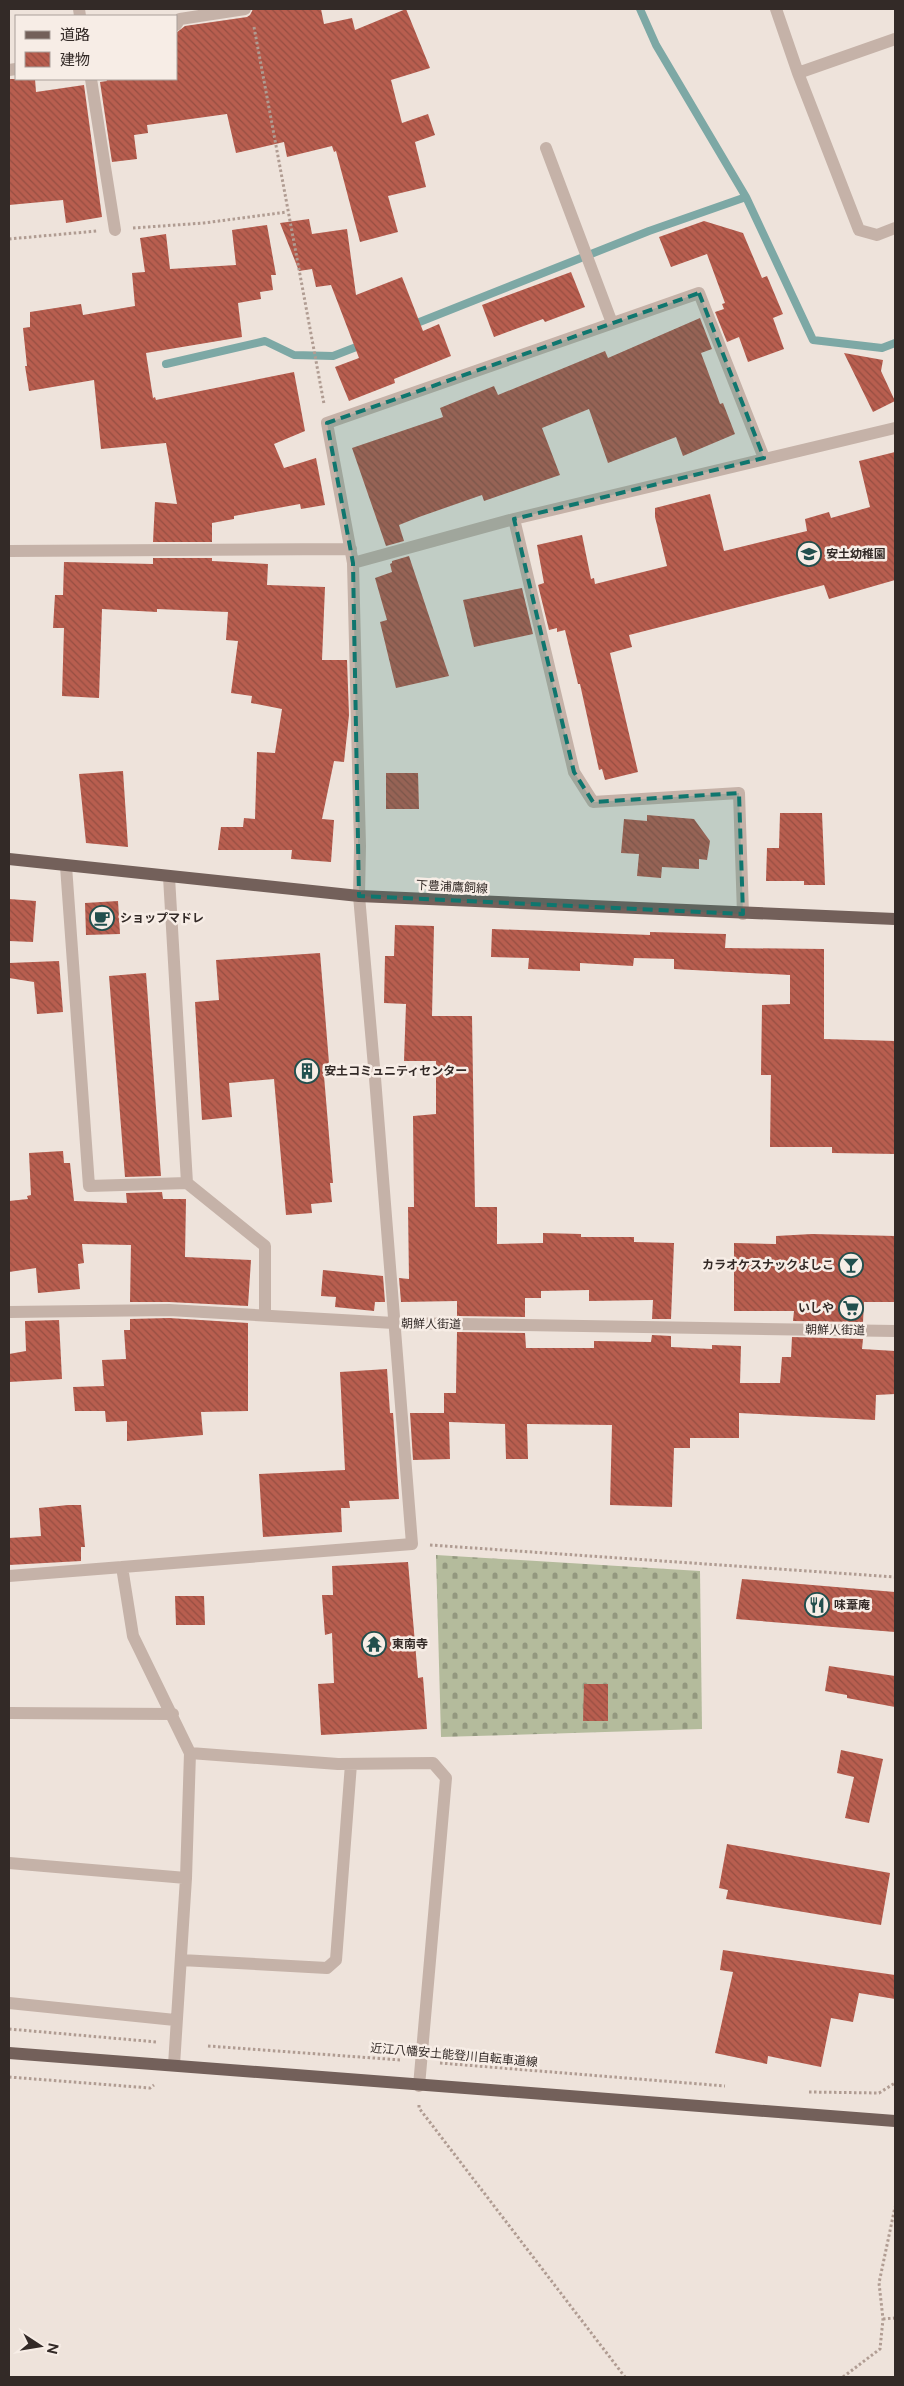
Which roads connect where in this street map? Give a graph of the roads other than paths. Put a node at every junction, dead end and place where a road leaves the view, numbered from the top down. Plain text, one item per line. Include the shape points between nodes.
1 (776, 9) edge
2 (249, 13) edge
3 (178, 22) edge
4 (895, 39) edge
5 (798, 73) junction
6 (90, 80) edge
7 (546, 148) dead end
8 (895, 228) edge
9 (115, 230) road end
10 (612, 323) junction
11 (895, 428) edge
12 (764, 458) junction
13 (514, 519) junction
14 (350, 549) junction
15 (9, 551) edge
16 (353, 563) junction
17 (9, 859) edge
18 (66, 866) junction
19 (169, 877) junction
20 (358, 896) junction
21 (743, 914) junction
22 (895, 919) edge
23 (187, 1183) junction
24 (9, 1312) edge
25 (265, 1315) junction
26 (394, 1323) junction
27 (895, 1331) edge
28 (122, 1567) junction
29 (9, 1576) edge
30 (9, 1713) edge
31 (173, 1714) junction
32 (190, 1753) junction
33 (351, 1764) junction
34 (9, 1863) edge
35 (186, 1878) junction
36 (181, 1960) junction
37 (9, 2003) edge
38 (175, 2020) junction
39 (9, 2053) edge
40 (174, 2065) junction
41 (419, 2086) junction
42 (895, 2122) edge

1 - 5 street
2 - 3 street via 180,19
4 - 5 street
5 - 8 street via 859,230 877,235
6 - 9 street
7 - 10 street
10 - 12 street via 699,293
10 - 14 street, 朝鮮人街道 via 327,423
11 - 12 street
12 - 13 street
13 - 16 street
13 - 21 street via 574,772 593,802 739,793
14 - 15 street
14 - 16 street, 朝鮮人街道
16 - 20 street, 朝鮮人街道 via 360,846
17 - 18 main road, 下豊浦鷹飼線
18 - 19 main road, 下豊浦鷹飼線
18 - 23 street via 89,1186
19 - 20 main road, 下豊浦鷹飼線
19 - 23 street
20 - 21 main road, 下豊浦鷹飼線
20 - 26 street, 朝鮮人街道 via 376,1078
21 - 22 main road, 下豊浦鷹飼線
23 - 25 street via 265,1246
24 - 25 street via 169,1310
25 - 26 street
26 - 27 street, 朝鮮人街道
26 - 28 street via 412,1544
28 - 29 street
28 - 31 street via 133,1636
30 - 31 street
31 - 32 street
32 - 33 street
32 - 35 street
33 - 36 street via 336,1960 327,1968
33 - 41 street via 433,1763 446,1778
34 - 35 street
35 - 36 street
36 - 38 street
37 - 38 street
38 - 40 street
39 - 40 main road
40 - 41 main road
41 - 42 main road

